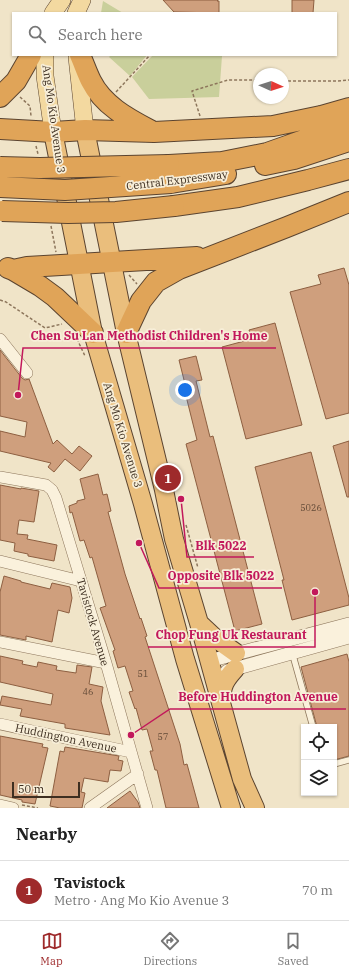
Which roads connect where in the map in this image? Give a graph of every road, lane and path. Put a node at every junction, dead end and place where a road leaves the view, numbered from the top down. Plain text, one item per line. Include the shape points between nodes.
1 (62, 0) edge
2 (82, 0) edge
3 (54, 12) edge
4 (76, 12) edge
5 (30, 56) edge
6 (45, 56) edge
7 (76, 56) edge
8 (80, 56) edge
9 (149, 56) edge
10 (253, 80) edge
11 (349, 80) edge
12 (289, 81) edge
13 (113, 96) dead end
14 (0, 97) edge
15 (349, 108) edge
16 (201, 118) dead end
17 (349, 124) edge
18 (0, 129) edge
19 (85, 130) junction
20 (53, 132) junction
21 (154, 132) junction
22 (349, 141) edge
23 (0, 167) edge
24 (349, 169) edge
25 (170, 174) junction
26 (0, 187) edge
27 (349, 202) edge
28 (1, 211) edge
29 (214, 256) junction
30 (119, 261) junction
31 (79, 264) junction
32 (7, 268) edge
33 (146, 294) junction
34 (0, 300) edge
35 (66, 324) dead end
36 (93, 333) junction
37 (126, 333) junction
38 (0, 339) edge
39 (27, 373) dead end
40 (0, 477) edge
41 (185, 522) dead end
42 (0, 561) edge
43 (200, 575) dead end
44 (81, 580) junction
45 (199, 623) junction
46 (349, 624) edge
47 (349, 637) edge
48 (0, 642) edge
49 (292, 652) junction
50 (236, 661) junction
51 (106, 663) junction
52 (211, 668) junction
53 (220, 700) junction
54 (0, 724) edge
55 (312, 724) edge
56 (131, 752) junction
57 (349, 760) edge
58 (337, 763) edge
59 (138, 774) junction
60 (251, 801) edge
61 (230, 804) edge
62 (0, 805) edge
63 (14, 808) edge
64 (90, 808) edge
65 (147, 808) edge

1 - 3 main road
2 - 4 main road
5 - 14 highway via 16,81
6 - 20 main road, Ang Mo Kio Avenue 3 via 45,76
7 - 19 main road
8 - 21 highway via 92,82 106,103
9 - 13 path
10 - 16 path via 228,80 192,91
11 - 12 path
15 - 21 highway via 273,126
17 - 25 highway via 267,153
18 - 20 highway
19 - 20 highway
19 - 21 highway
19 - 30 highway
20 - 31 highway, Ang Mo Kio Avenue 3
22 - 25 highway, Central Expressway via 234,173
23 - 25 highway, bridge
24 - 28 highway, bridge via 238,197 174,206 116,212
25 - 26 highway, Central Expressway, bridge via 65,190
27 - 29 highway
29 - 30 highway
29 - 33 highway via 179,269 156,282
30 - 31 highway
30 - 33 path
30 - 37 highway
31 - 32 highway
31 - 36 highway, Ang Mo Kio Avenue 3
32 - 36 highway via 40,286
33 - 37 highway
34 - 35 path via 45,328
36 - 61 highway, Ang Mo Kio Avenue 3 via 144,504 185,658
37 - 45 highway via 174,539
38 - 39 street
40 - 44 street, Tavistock Avenue via 46,485 52,490
41 - 43 path
42 - 44 street
44 - 51 street, Tavistock Avenue
45 - 50 highway
45 - 52 highway
46 - 50 street
47 - 49 street
48 - 51 street
49 - 50 street
49 - 55 lane
50 - 52 street
50 - 53 highway via 222,687
51 - 56 street, Tavistock Avenue
52 - 53 highway
53 - 60 highway via 242,779
54 - 56 street, Huddington Avenue
56 - 59 street, Tavistock Avenue
57 - 58 lane
59 - 64 street
59 - 65 street, Tavistock Avenue
60 - 61 highway via 242,789 234,789 230,792
62 - 63 street

